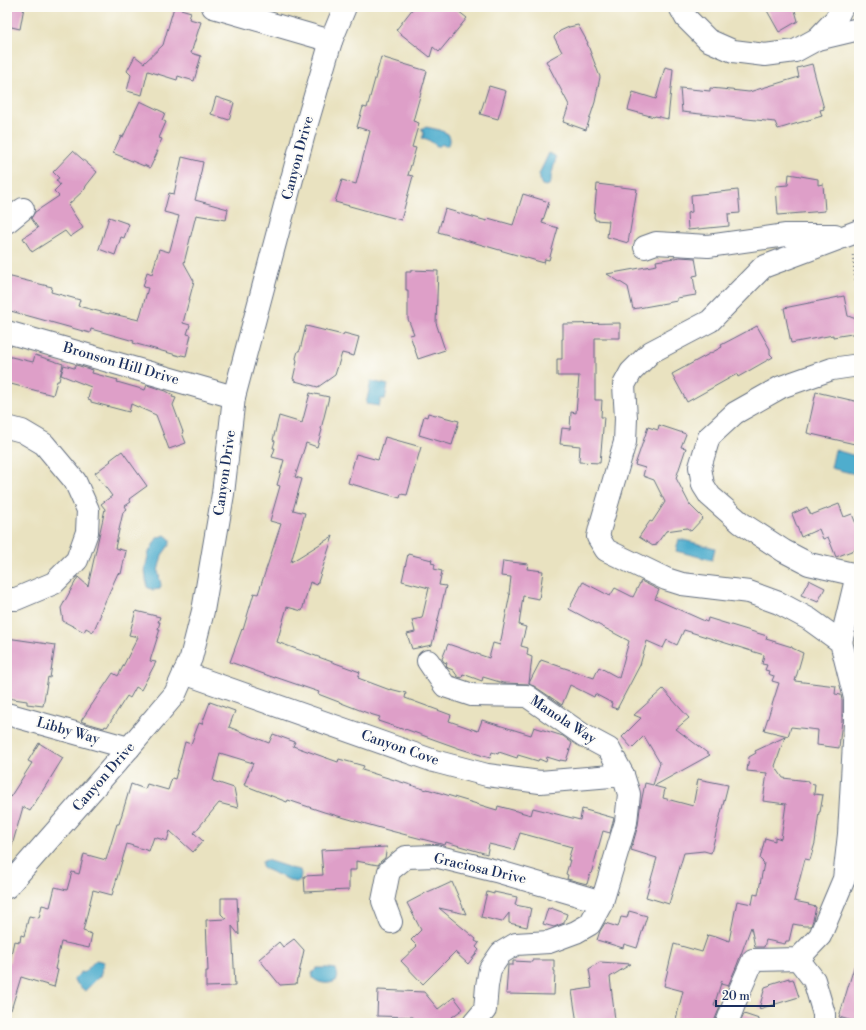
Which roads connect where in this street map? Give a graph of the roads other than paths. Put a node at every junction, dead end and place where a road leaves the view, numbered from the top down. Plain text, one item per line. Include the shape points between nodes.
1 (213, 7) edge
2 (345, 7) edge
3 (680, 7) edge
4 (842, 7) edge
5 (859, 29) edge
6 (817, 39) junction
7 (331, 41) junction
8 (855, 233) edge
9 (645, 247) dead end
10 (7, 332) edge
11 (859, 365) edge
12 (234, 397) junction
13 (7, 427) edge
14 (858, 574) edge
15 (7, 599) edge
16 (841, 642) junction
17 (428, 661) dead end
18 (184, 673) junction
19 (7, 714) edge
20 (129, 748) junction
21 (623, 775) junction
22 (7, 887) edge
23 (602, 902) junction
24 (391, 922) dead end
25 (798, 959) junction
26 (474, 1023) edge
27 (727, 1023) edge
28 (824, 1023) edge

1 - 7 street
2 - 7 street, Canyon Drive
3 - 6 street via 686,18 708,40 733,51 765,55 795,51
4 - 6 street via 836,20
5 - 6 street
7 - 12 street, Canyon Drive
8 - 9 street via 786,235 708,246 656,242
8 - 16 street via 763,267 710,321 651,352 631,372 624,385 625,442 598,537 606,550 666,579 682,584 749,592 779,603 809,619
10 - 12 street, Bronson Hill Drive
11 - 14 street via 832,369 781,387 735,413 709,437 700,466 702,485 710,496 742,523 809,564
12 - 18 street, Canyon Drive via 223,494 203,611
13 - 15 street via 44,444 75,481 88,510 87,532 77,560 54,583 16,599
14 - 16 street
16 - 25 street via 855,698 849,834 844,879 820,936
17 - 21 street, Manola Way via 445,686 472,695 526,696 609,749
18 - 20 street, Canyon Drive via 175,694
18 - 21 street, Canyon Cove via 434,761 487,775 540,782
19 - 20 street, Libby Way
20 - 22 street, Canyon Drive
21 - 23 street via 629,794 626,822
23 - 24 street, Graciosa Drive via 434,856 406,857 388,870 382,901
23 - 26 street via 590,924 576,932 549,942 516,944 501,953 490,969 485,1010
25 - 27 street via 753,960
25 - 28 street via 814,980 824,1014

